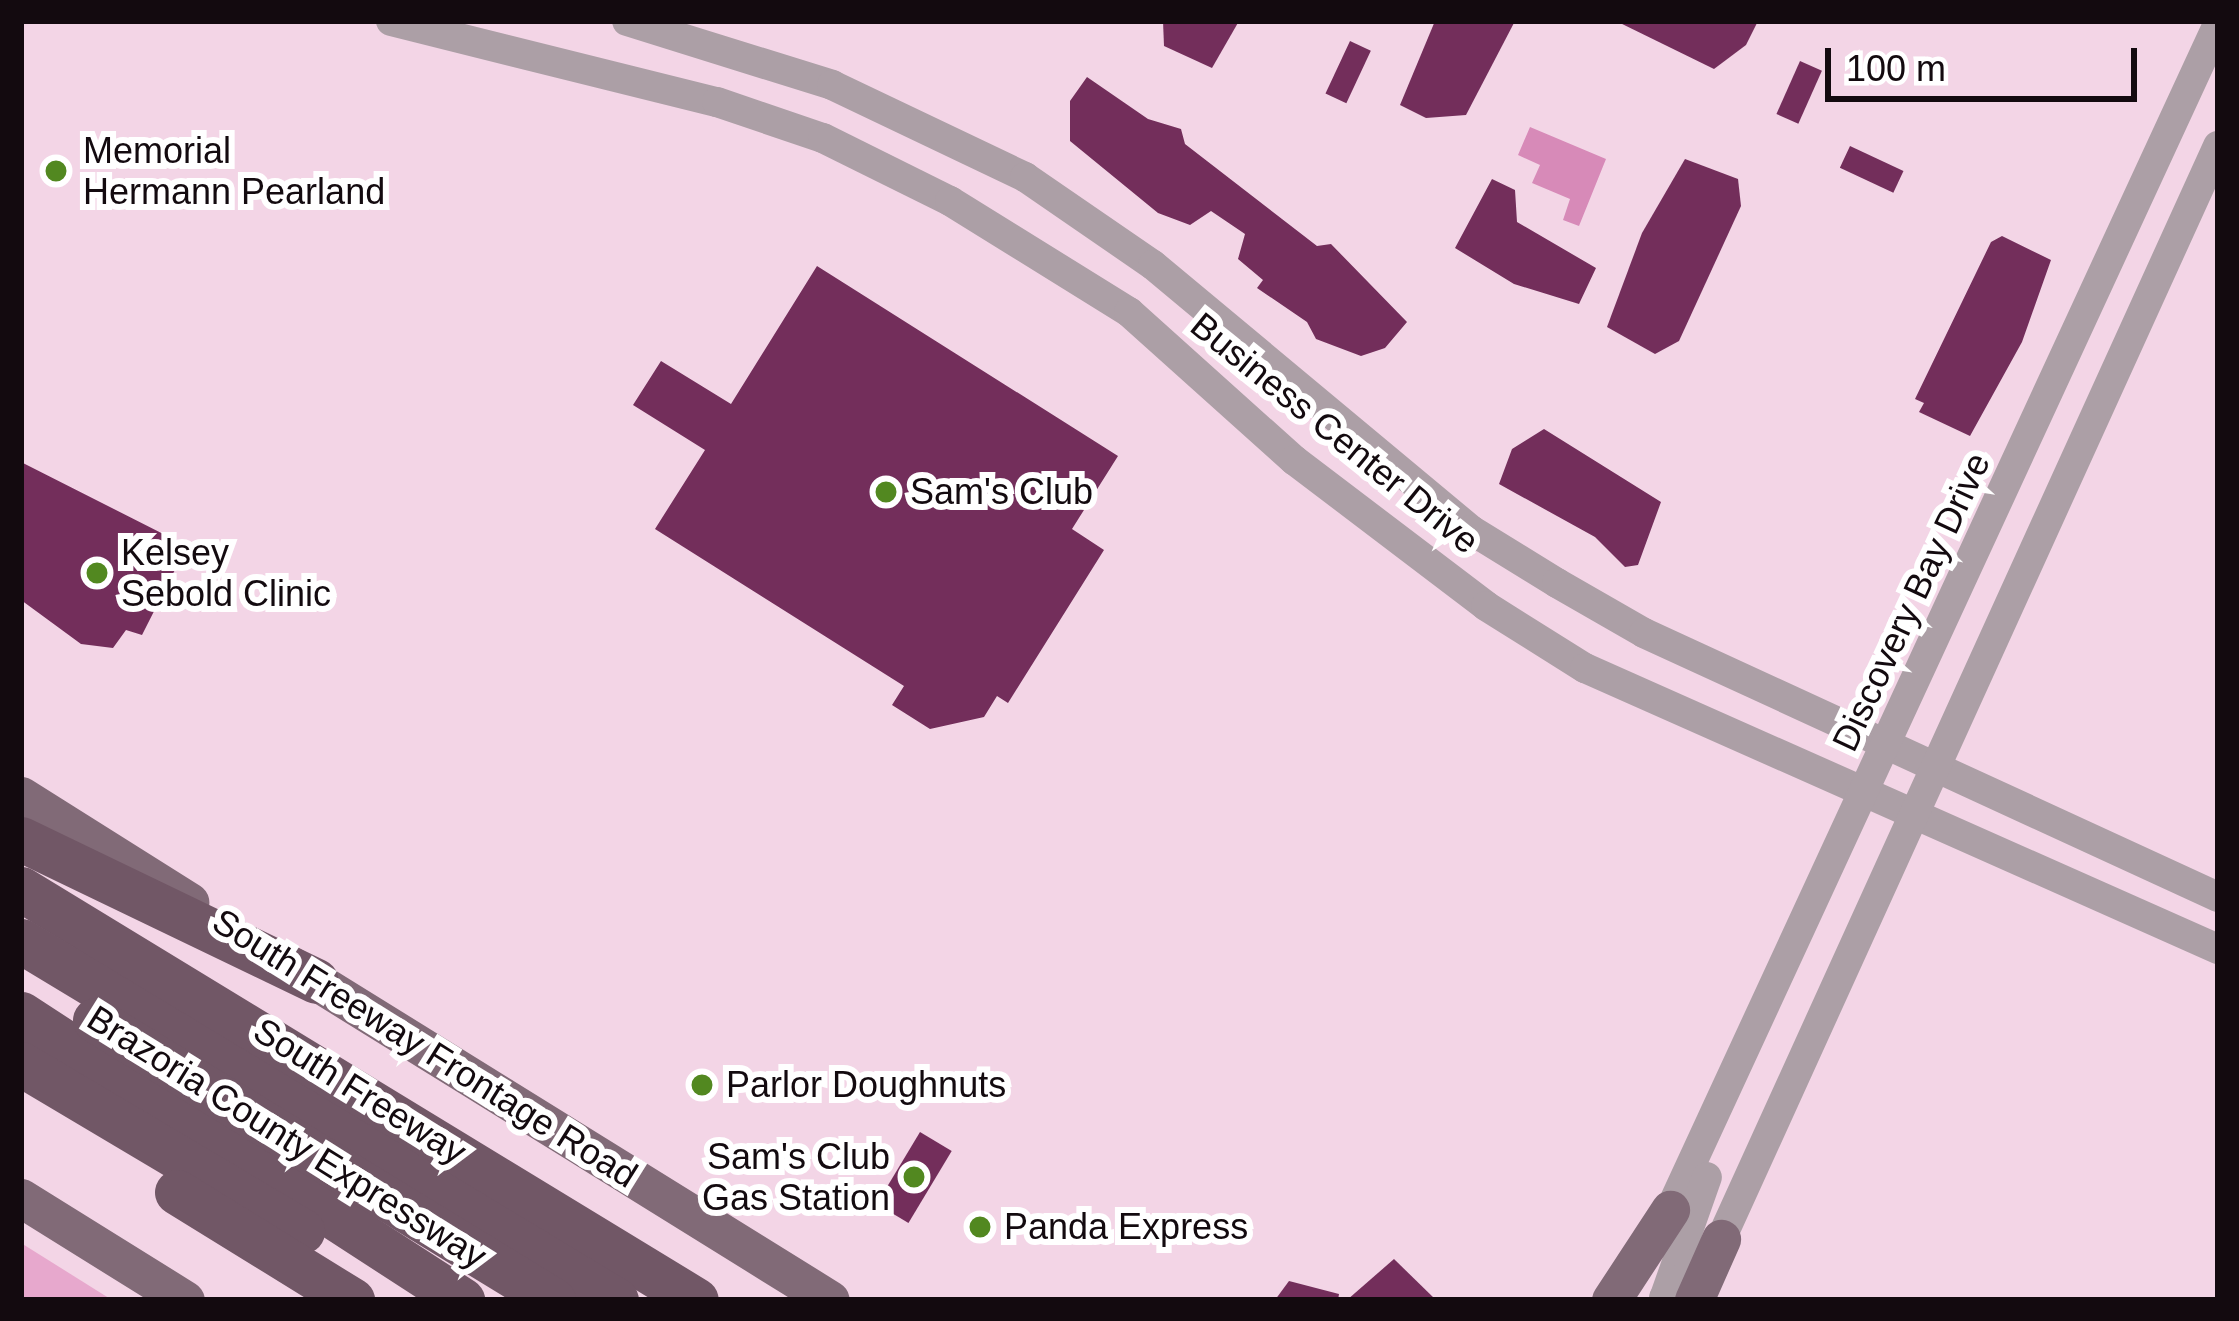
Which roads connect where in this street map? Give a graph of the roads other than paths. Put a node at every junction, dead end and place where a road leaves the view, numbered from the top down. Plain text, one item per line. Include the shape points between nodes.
1 (391, 21) edge
2 (627, 21) edge
3 (2218, 24) edge
4 (832, 85) junction
5 (812, 134) junction
6 (2218, 146) edge
7 (1399, 473) junction
8 (1371, 519) junction
9 (1889, 746) junction
10 (1936, 768) junction
11 (1866, 793) junction
12 (21, 796) edge
13 (1913, 814) junction
14 (21, 839) edge
15 (1831, 866) junction
16 (21, 889) edge
17 (2218, 897) edge
18 (21, 940) edge
19 (2218, 949) edge
20 (21, 974) edge
21 (316, 981) junction
22 (21, 1014) edge
23 (21, 1064) edge
24 (21, 1096) edge
25 (21, 1198) edge
26 (1670, 1210) joint
27 (1720, 1239) joint
28 (1674, 1299) edge
29 (185, 1300) edge
30 (352, 1300) edge
31 (413, 1300) edge
32 (462, 1300) edge
33 (553, 1300) edge
34 (616, 1300) edge
35 (696, 1300) edge
36 (830, 1300) edge
37 (1611, 1300) edge

1 - 5 street, Business Center Drive
2 - 4 street, Business Center Drive
3 - 9 street, Discovery Bay Drive
4 - 5 street
4 - 7 street, Business Center Drive via 1024,177 1117,240
5 - 8 street, Business Center Drive via 950,201 1129,312
6 - 10 street
7 - 8 street
7 - 9 street, Business Center Drive via 1471,530 1644,633
8 - 11 street, Business Center Drive via 1585,668
9 - 10 street, Business Center Drive
9 - 11 street, Discovery Bay Drive
10 - 13 street
10 - 17 street, Business Center Drive
11 - 13 street, Business Center Drive
11 - 15 street, Discovery Bay Drive
12 - 21 main road, South Freeway Frontage Road
13 - 19 street, Business Center Drive
13 - 27 street
14 - 21 highway
15 - 26 street, Discovery Bay Drive
15 - 28 street via 1794,991 1696,1200
16 - 35 highway, South Freeway
18 - 34 highway
20 - 33 highway, Brazoria County Expressway
21 - 36 main road, South Freeway Frontage Road
22 - 32 highway, Brazoria County Expressway
23 - 31 highway
24 - 30 highway
25 - 29 main road
26 - 37 main road
27 - 28 main road

